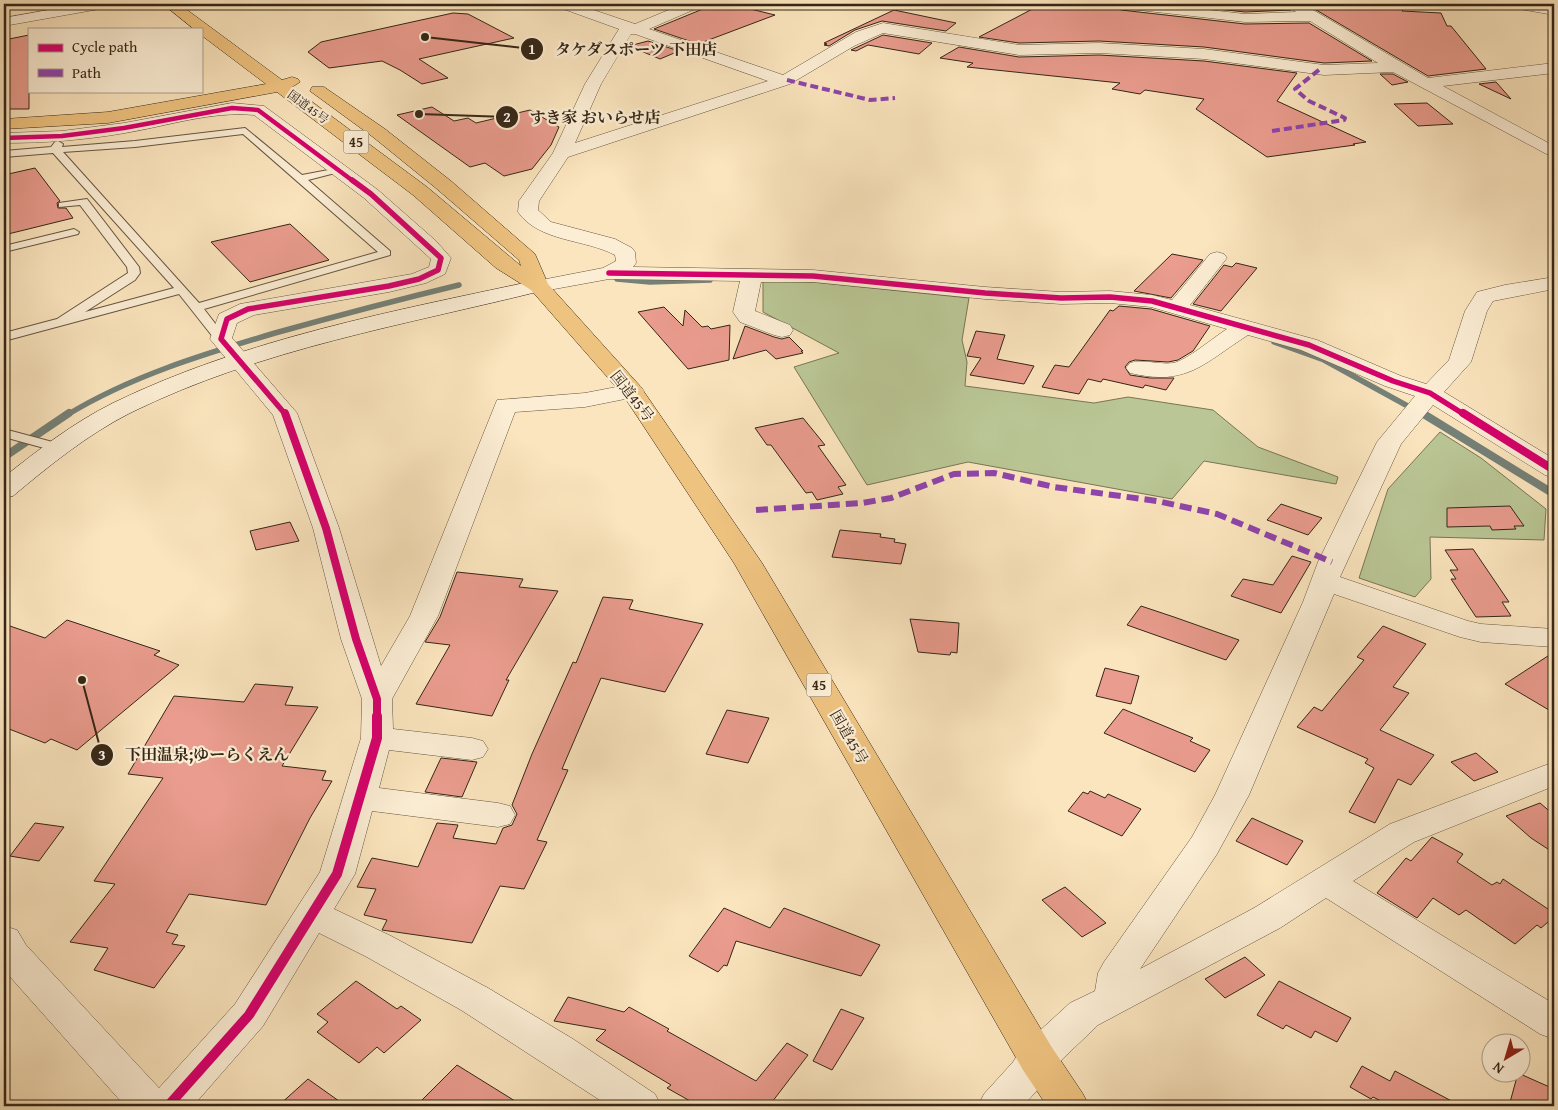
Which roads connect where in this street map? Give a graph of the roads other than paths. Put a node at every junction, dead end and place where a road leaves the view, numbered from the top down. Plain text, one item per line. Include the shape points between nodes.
1 (105, 4) edge
2 (170, 4) edge
3 (195, 4) edge
4 (563, 4) edge
5 (695, 4) edge
6 (1121, 4) edge
7 (1293, 4) edge
8 (1514, 4) edge
9 (1554, 11) edge
10 (1313, 16) junction
11 (4, 22) edge
12 (631, 29) junction
13 (1396, 67) junction
14 (1554, 68) edge
15 (300, 79) junction
16 (784, 82) junction
17 (277, 84) junction
18 (1427, 84) junction
19 (4, 119) edge
20 (4, 124) edge
21 (4, 138) edge
22 (58, 143) junction
23 (562, 153) junction
24 (1554, 153) edge
25 (4, 154) edge
26 (335, 170) junction
27 (300, 179) junction
28 (63, 205) dead end
29 (74, 232) dead end
30 (4, 249) edge
31 (1217, 258) dead end
32 (609, 273) junction
33 (752, 275) junction
34 (1554, 283) edge
35 (538, 286) junction
36 (180, 290) junction
37 (196, 307) junction
38 (1177, 307) junction
39 (62, 321) junction
40 (1245, 327) junction
41 (782, 330) dead end
42 (4, 337) edge
43 (221, 339) junction
44 (240, 360) junction
45 (1138, 368) dead end
46 (632, 391) junction
47 (1430, 393) junction
48 (4, 433) edge
49 (55, 447) junction
50 (1554, 470) edge
51 (4, 490) edge
52 (1325, 582) junction
53 (1554, 638) edge
54 (377, 699) junction
55 (377, 738) junction
56 (472, 749) dead end
57 (1554, 773) edge
58 (360, 798) junction
59 (498, 815) dead end
60 (1326, 881) junction
61 (311, 915) junction
62 (4, 940) edge
63 (1112, 1000) junction
64 (1554, 1023) edge
65 (1037, 1058) junction
66 (150, 1106) edge
67 (168, 1106) edge
68 (640, 1106) edge
69 (998, 1106) edge
70 (1069, 1106) edge

1 - 11 street
2 - 17 highway, 国道45号 / 45
3 - 15 highway, 国道45号 / 45
4 - 12 street
5 - 12 street
6 - 10 street via 1245,18
7 - 10 street
8 - 9 street
10 - 13 street
12 - 16 street
12 - 23 street via 593,84
13 - 16 street via 1324,70 1204,54 1099,48 1019,50 884,28 868,32
13 - 18 street
14 - 18 street
15 - 17 highway
15 - 35 highway, 国道45号 / 45 via 379,133 528,258
16 - 23 street
17 - 19 highway via 86,116
17 - 20 highway via 134,115 79,122
17 - 35 highway, 国道45号 / 45 via 420,191 503,264
18 - 24 street
21 - 22 street
22 - 25 lane
22 - 26 street via 232,108 247,108 258,110 270,118
22 - 27 lane via 245,131
22 - 36 lane
23 - 32 street via 529,201 528,212 544,226 608,243 625,252 626,263
26 - 27 lane
26 - 43 street via 371,194 428,244 441,258 438,270 419,279 390,286 248,309 227,319
27 - 37 lane via 386,253
28 - 39 lane via 83,201 134,273
29 - 30 lane
31 - 38 street
32 - 33 street
32 - 35 street
33 - 38 street via 813,276 1061,298 1110,297
33 - 41 street via 744,312 748,317
34 - 47 street via 1485,297 1476,311 1460,362
35 - 44 street via 365,326
35 - 46 highway, 国道45号 / 45
36 - 37 lane
36 - 39 lane
37 - 43 lane
38 - 40 street
39 - 42 lane
40 - 45 street via 1178,370
40 - 47 street via 1310,345 1393,382
43 - 44 street
44 - 49 street via 187,378 138,400
44 - 54 street via 285,413 326,528 356,639
46 - 54 street via 584,400 505,405 424,616
46 - 65 highway, 国道45号 / 45 via 748,563
47 - 50 street
47 - 52 street via 1389,442
48 - 49 lane
49 - 51 street
52 - 53 street via 1460,628 1481,633
52 - 63 street via 1232,795 1205,845 1117,973
54 - 55 street
55 - 56 street
55 - 58 street
57 - 60 street via 1402,833
58 - 59 street
58 - 61 street via 337,874
60 - 63 street via 1267,918
60 - 64 street
61 - 67 street via 248,1015
61 - 68 street via 343,927 461,991 580,1063
62 - 66 street via 13,955
63 - 65 street via 1084,1014
65 - 69 street
65 - 70 highway, 国道45号 / 45

